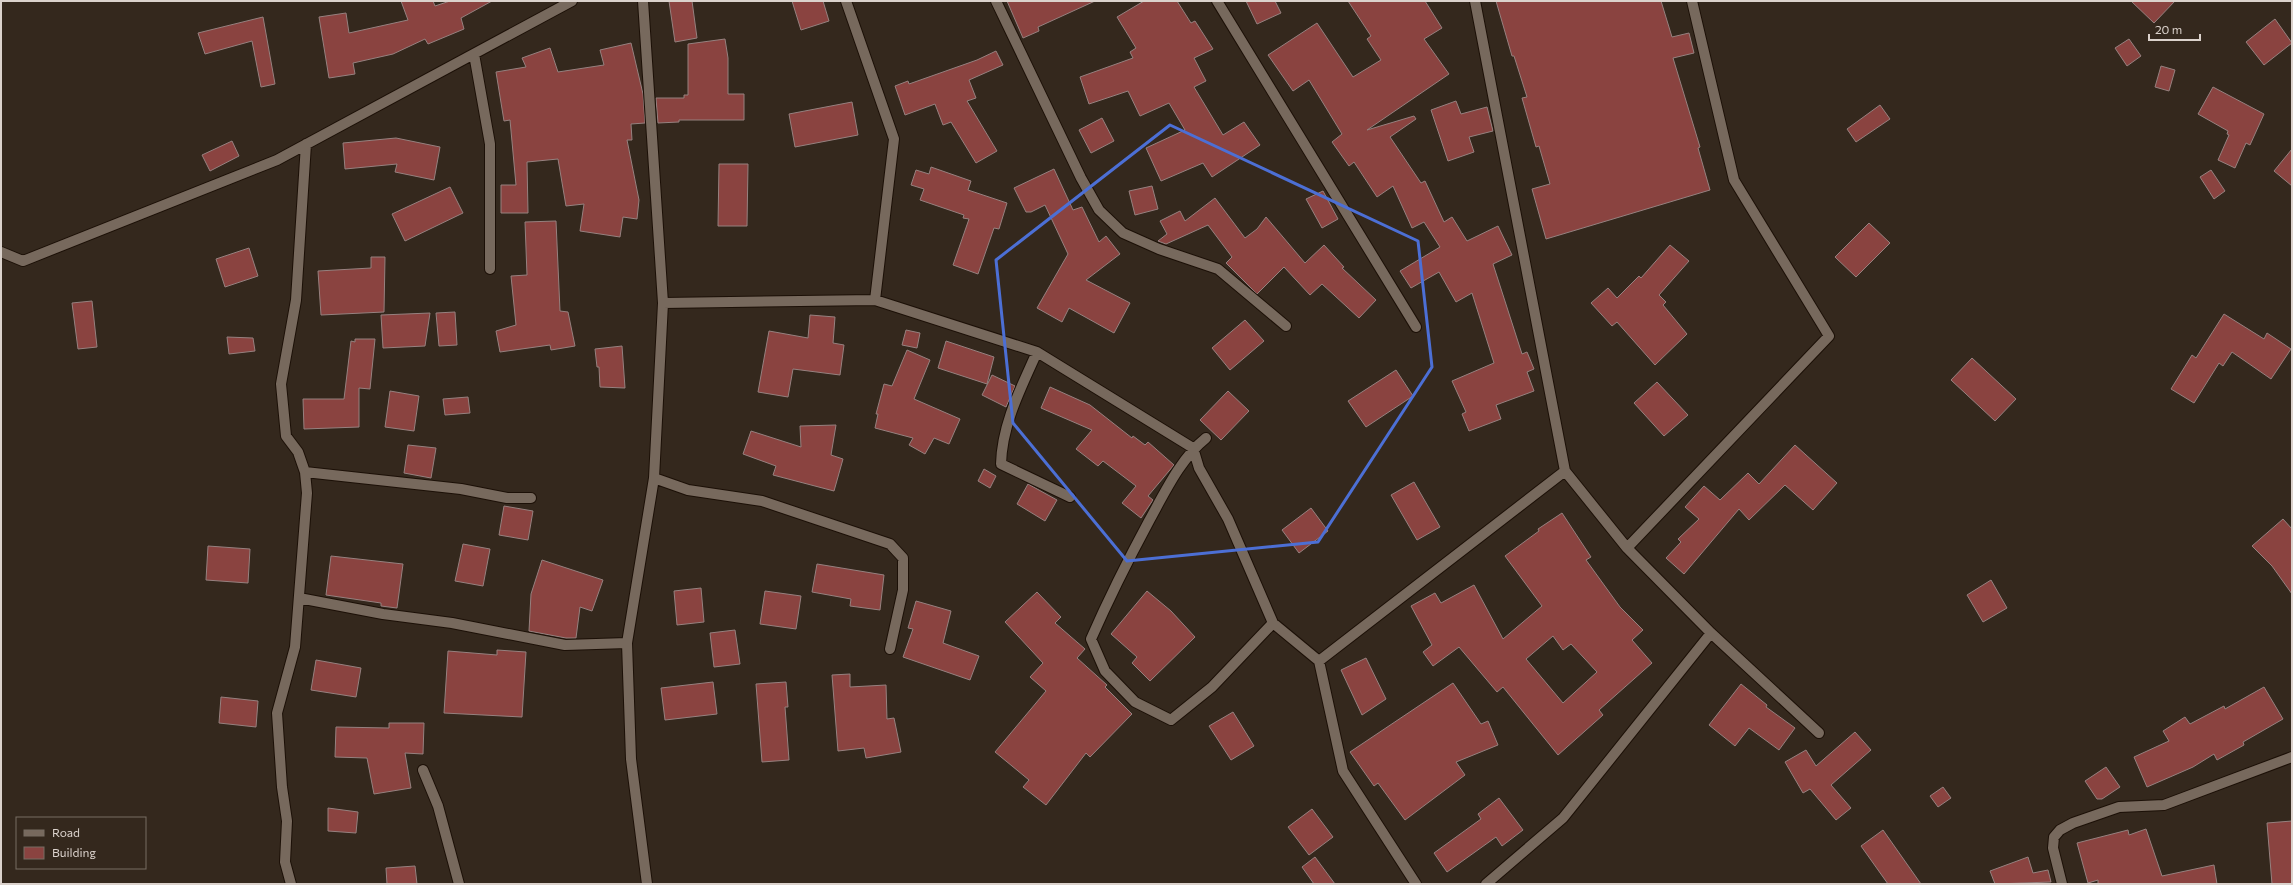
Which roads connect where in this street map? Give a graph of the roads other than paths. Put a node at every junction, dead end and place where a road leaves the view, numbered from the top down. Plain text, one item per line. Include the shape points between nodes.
1 (572, 1) edge
2 (643, 1) edge
3 (846, 1) edge
4 (996, 1) edge
5 (1216, 1) edge
6 (1475, 1) edge
7 (1692, 1) edge
8 (474, 54) junction
9 (306, 144) junction
10 (1, 252) edge
11 (490, 269) dead end
12 (875, 300) junction
13 (664, 303) junction
14 (1286, 326) dead end
15 (1416, 327) dead end
16 (1037, 352) junction
17 (1206, 438) dead end
18 (1193, 448) junction
19 (1565, 470) junction
20 (305, 472) junction
21 (654, 478) junction
22 (1070, 497) dead end
23 (531, 498) dead end
24 (1627, 548) junction
25 (299, 598) junction
26 (1273, 624) junction
27 (1711, 633) junction
28 (627, 643) junction
29 (890, 649) dead end
30 (1319, 661) junction
31 (1819, 733) dead end
32 (2292, 757) edge
33 (423, 770) dead end
34 (291, 884) edge
35 (459, 884) edge
36 (647, 884) edge
37 (1416, 884) edge
38 (1486, 884) edge
39 (2062, 884) edge

1 - 8 street
2 - 13 street
3 - 12 street via 894,139
4 - 14 street via 1099,210 1123,233 1159,250 1218,269
5 - 15 street
6 - 19 street
7 - 24 street via 1734,180 1829,336
8 - 9 street
8 - 11 street via 490,144
9 - 10 street via 277,160 22,261
9 - 20 street via 296,300 281,384 286,436 298,452
12 - 13 street
12 - 16 street
13 - 21 street
16 - 18 street
16 - 22 street via 1016,399 1002,441 1001,464
17 - 18 street
18 - 26 street via 1199,468 1228,519
18 - 26 street via 1161,499 1113,589 1091,639 1105,671 1135,702 1171,720 1212,687
19 - 24 street
19 - 30 street
20 - 23 street via 461,489 507,498
20 - 25 street via 307,493
21 - 28 street
21 - 29 street via 688,490 762,501 890,544 903,558 903,590
24 - 27 street
25 - 28 street via 383,614 452,623 565,645
25 - 34 street via 295,647 277,713 287,821 285,862
26 - 30 street
27 - 31 street
27 - 38 street via 1562,818
28 - 36 street via 631,759
30 - 37 street via 1343,771
32 - 39 street via 2164,804 2119,807 2060,830 2054,837 2053,848
33 - 35 street via 438,806

